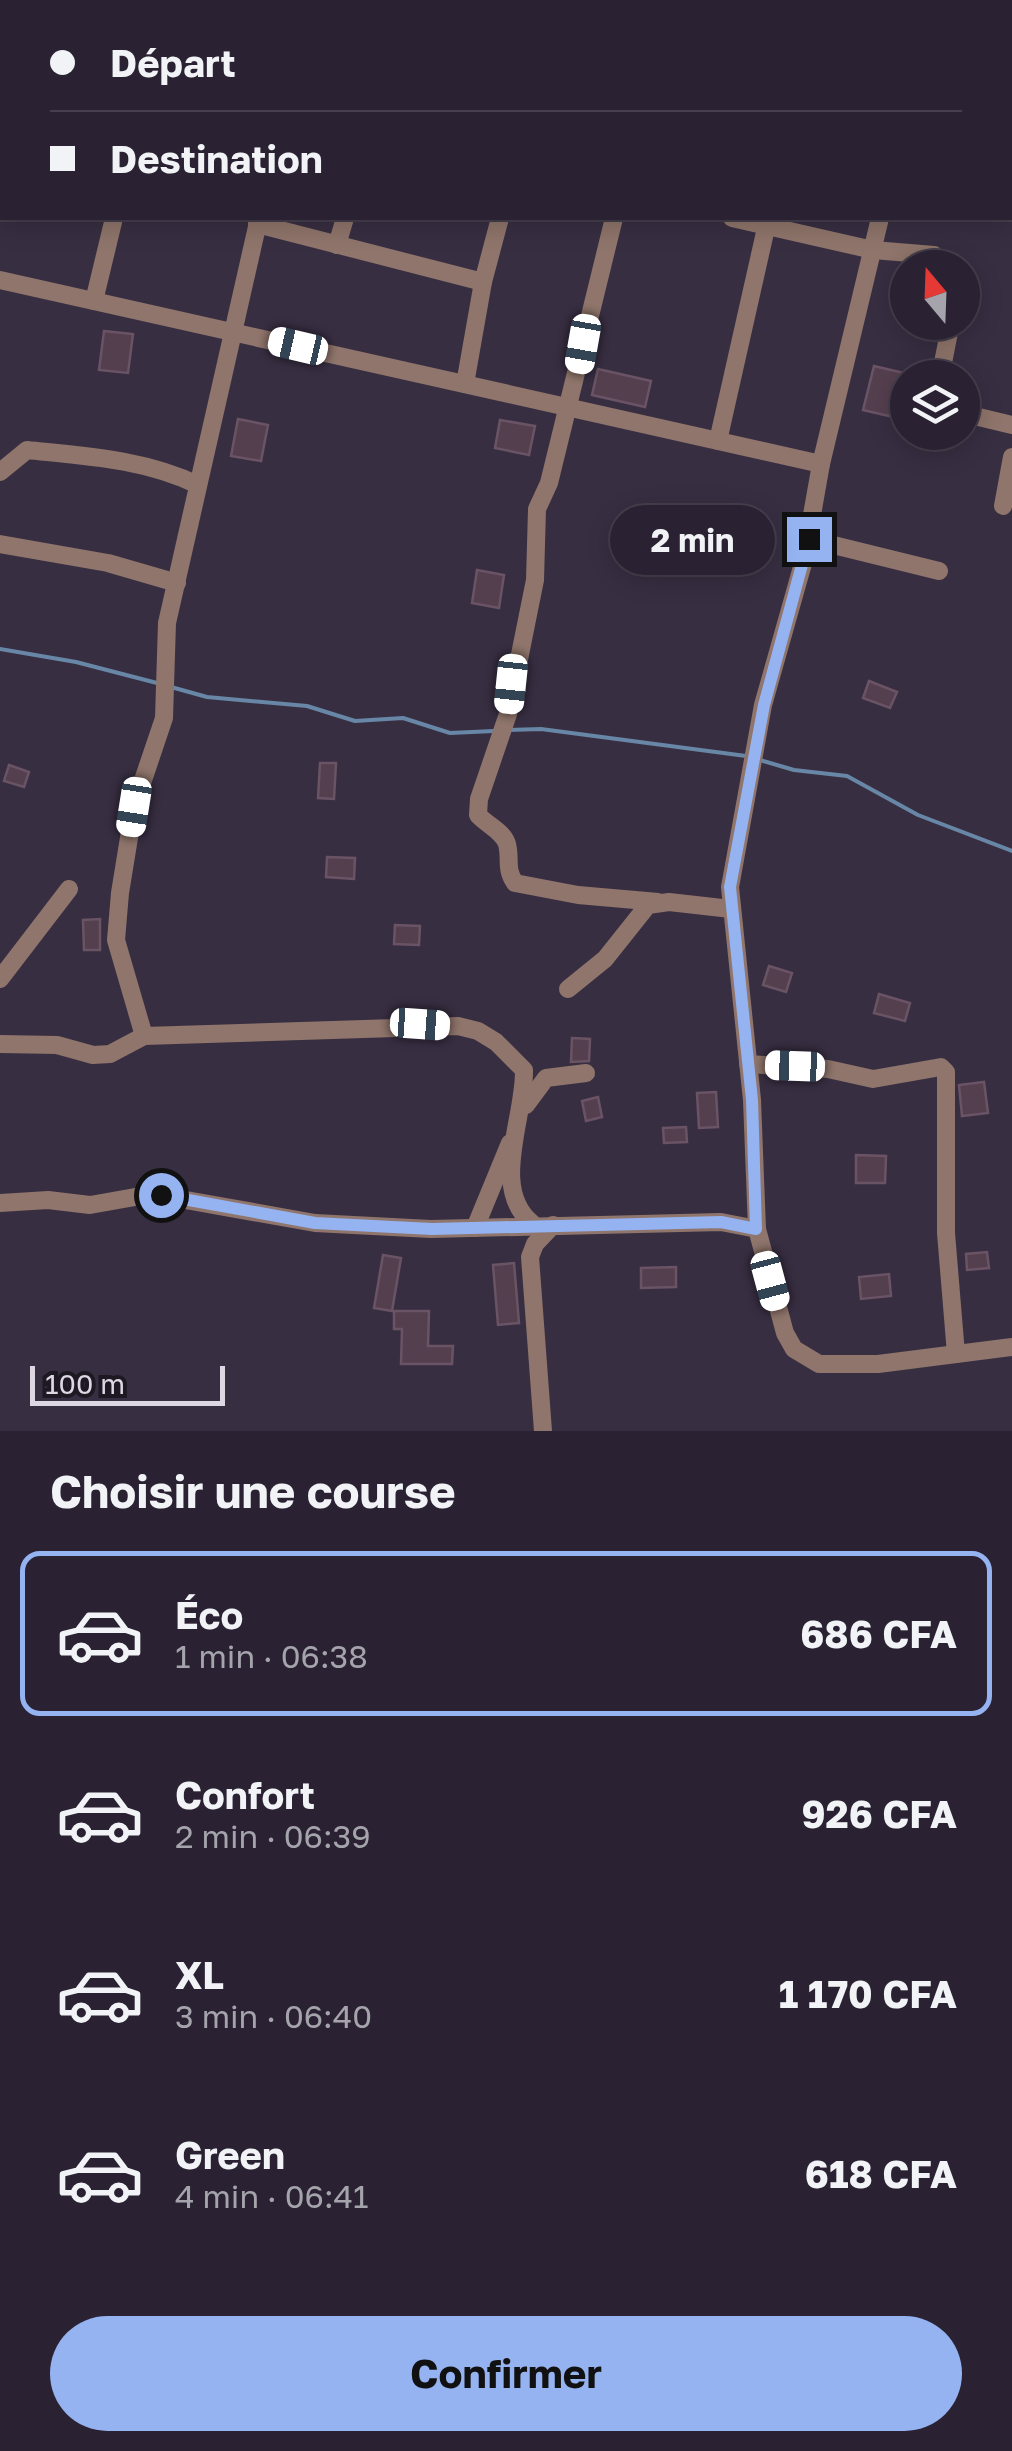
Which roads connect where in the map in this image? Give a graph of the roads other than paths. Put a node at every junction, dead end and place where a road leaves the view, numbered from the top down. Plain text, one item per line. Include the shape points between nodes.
1 (114, 220) edge
2 (344, 220) edge
3 (499, 220) edge
4 (614, 220) edge
5 (739, 220) edge
6 (880, 220) edge
7 (258, 221) edge
8 (766, 228) junction
9 (337, 245) junction
10 (873, 250) junction
11 (890, 252) edge
12 (0, 280) edge
13 (483, 282) junction
14 (94, 300) junction
15 (236, 332) junction
16 (464, 384) junction
17 (568, 407) junction
18 (980, 417) edge
19 (1012, 424) edge
20 (718, 441) junction
21 (1012, 456) edge
22 (821, 464) junction
23 (0, 472) edge
24 (198, 485) junction
25 (1003, 506) dead end
26 (809, 539) junction
27 (0, 544) edge
28 (939, 571) dead end
29 (177, 583) junction
30 (69, 890) dead end
31 (658, 902) junction
32 (731, 909) junction
33 (0, 979) edge
34 (568, 989) dead end
35 (144, 1036) junction
36 (0, 1044) edge
37 (748, 1064) junction
38 (586, 1073) dead end
39 (533, 1081) junction
40 (520, 1119) junction
41 (0, 1203) edge
42 (533, 1224) junction
43 (552, 1225) junction
44 (475, 1228) junction
45 (756, 1229) junction
46 (1012, 1348) edge
47 (956, 1354) junction
48 (543, 1431) edge

1 - 14 street
2 - 9 street
3 - 13 street
4 - 17 street
5 - 8 street
6 - 10 street
7 - 9 street
7 - 15 street
8 - 10 street
8 - 20 street
9 - 13 street
10 - 11 street
10 - 22 street
12 - 14 street
13 - 16 street
14 - 15 street
15 - 16 street
15 - 24 street
16 - 17 street
17 - 20 street
17 - 31 street via 537,509 536,580 502,740 478,815 507,844 515,882
18 - 19 street
20 - 22 street
21 - 25 street
22 - 26 street
23 - 24 street via 27,450 113,459
24 - 29 street
26 - 28 street
26 - 32 street via 758,729
27 - 29 street
29 - 35 street via 168,623 164,718 134,807 120,893 118,952
30 - 33 street
31 - 32 street
31 - 34 street via 640,910 605,959
32 - 37 street
35 - 36 street via 93,1055 57,1045
35 - 39 street via 458,1026 496,1042
37 - 45 street
37 - 47 street via 828,1069 874,1080 919,1069 946,1072 946,1233
38 - 39 street
39 - 40 street
40 - 42 street via 512,1196 516,1211
40 - 44 street
41 - 44 street via 90,1205 152,1194 315,1223
42 - 43 street
42 - 44 street
43 - 45 street via 721,1222
43 - 48 street via 530,1258
45 - 47 street via 784,1332 804,1357 819,1364 878,1364
46 - 47 street

